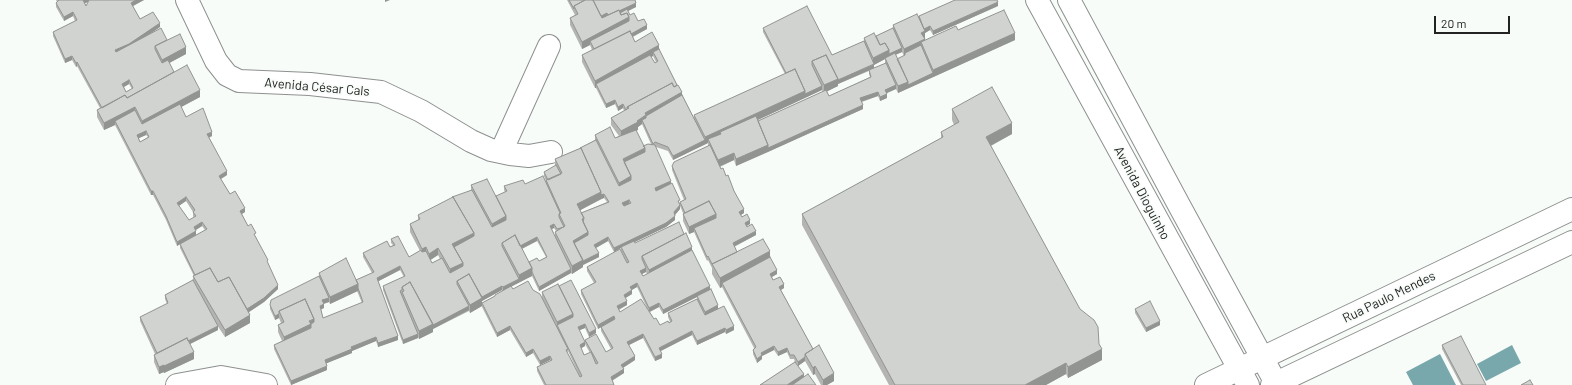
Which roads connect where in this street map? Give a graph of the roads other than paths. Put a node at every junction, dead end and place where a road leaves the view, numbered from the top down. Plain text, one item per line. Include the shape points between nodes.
1 (187, 0) edge
2 (1037, 0) edge
3 (1069, 0) edge
4 (549, 46) dead end
5 (501, 152) junction
6 (551, 152) dead end
7 (1572, 209) edge
8 (1572, 242) edge
9 (1262, 357) junction
10 (1244, 377) edge
11 (1275, 384) edge
12 (177, 385) edge
13 (266, 385) edge
14 (1206, 385) edge

1 - 5 street, Avenida César Cals via 216,62 227,75 239,81 310,84 381,92 422,110 471,141
2 - 10 street, Avenida Dioguinho
3 - 9 street, Avenida Dioguinho
4 - 5 street
5 - 6 street, Avenida César Cals via 529,156
7 - 9 street, Rua Paulo Mendes
8 - 11 street
9 - 10 street, Rua Paulo Mendes
9 - 11 street, Avenida Dioguinho
10 - 14 street, Rua Paulo Mendes
12 - 13 street via 221,377

